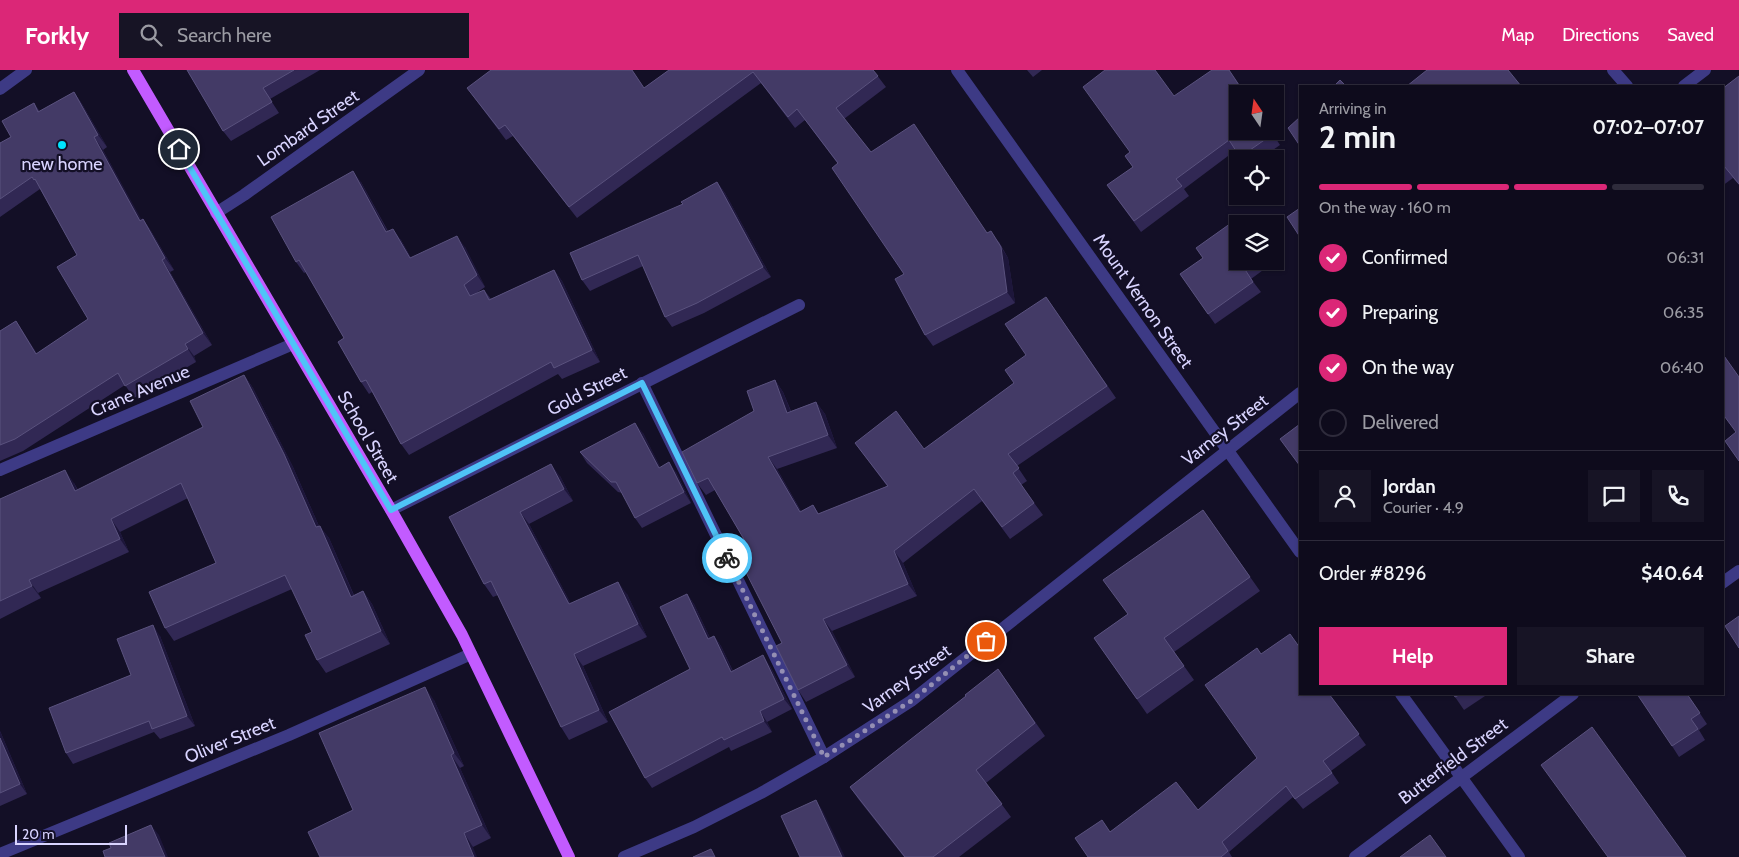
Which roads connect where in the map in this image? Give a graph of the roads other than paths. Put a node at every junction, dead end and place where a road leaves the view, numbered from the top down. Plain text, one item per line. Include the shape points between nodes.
1 (26, 70) edge
2 (133, 70) edge
3 (419, 70) edge
4 (957, 70) edge
5 (1613, 70) edge
6 (1704, 70) edge
7 (1626, 85) edge
8 (1685, 85) edge
9 (0, 88) edge
10 (216, 212) junction
11 (799, 305) dead end
12 (293, 344) junction
13 (642, 383) junction
14 (1299, 394) edge
15 (1228, 450) junction
16 (0, 470) edge
17 (391, 510) junction
18 (1299, 551) edge
19 (1739, 571) edge
20 (1724, 582) edge
21 (471, 654) junction
22 (1402, 695) edge
23 (1572, 695) edge
24 (824, 757) junction
25 (1460, 777) junction
26 (0, 854) edge
27 (569, 857) edge
28 (624, 857) edge
29 (1355, 857) edge
30 (1519, 857) edge

1 - 9 street
2 - 10 main road, School Street
3 - 10 street, Lombard Street
4 - 15 street, Mount Vernon Street
5 - 7 street
6 - 8 street
10 - 12 main road, School Street
11 - 13 street, Gold Street
12 - 16 street, Crane Avenue
12 - 17 main road, School Street
13 - 17 street, Gold Street
13 - 24 street
14 - 15 street, Varney Street
15 - 18 street, Mount Vernon Street
15 - 24 street, Varney Street via 911,701
17 - 21 main road, School Street
19 - 20 street
21 - 26 street, Oliver Street via 289,735
21 - 27 main road, School Street
22 - 25 street
23 - 25 street, Butterfield Street
24 - 28 street, Varney Street via 752,797
25 - 29 street, Butterfield Street
25 - 30 street

